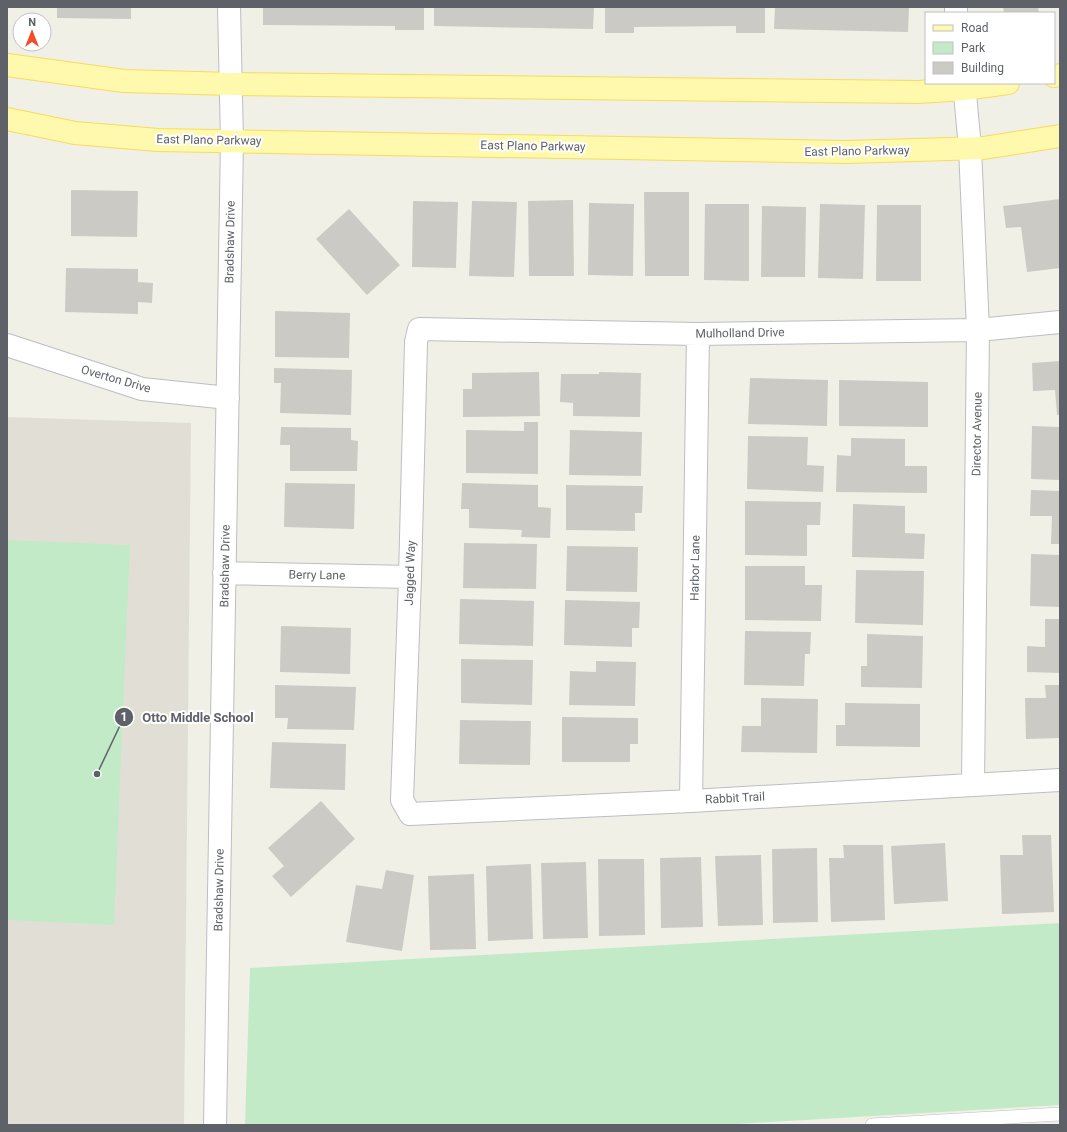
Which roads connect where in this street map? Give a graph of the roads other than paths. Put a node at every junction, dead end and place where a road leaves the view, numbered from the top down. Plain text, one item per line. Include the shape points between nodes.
1 (229, 7) edge
2 (7, 65) edge
3 (231, 84) junction
4 (993, 84) edge
5 (964, 86) edge
6 (7, 119) edge
7 (1060, 136) edge
8 (232, 141) junction
9 (970, 148) junction
10 (1060, 322) edge
11 (420, 329) joint
12 (978, 330) junction
13 (698, 334) junction
14 (7, 346) edge
15 (228, 398) junction
16 (224, 573) junction
17 (410, 578) junction
18 (1060, 780) edge
19 (973, 784) junction
20 (691, 801) junction
21 (410, 814) joint
22 (1060, 1114) edge
23 (215, 1125) edge
24 (872, 1125) edge

1 - 3 street, Bradshaw Drive
2 - 3 main road via 124,81
3 - 5 main road via 902,92
3 - 8 street, Bradshaw Drive
4 - 5 main road
5 - 9 street, Director Avenue
6 - 8 main road, East Plano Parkway via 76,133 158,140
7 - 9 main road, East Plano Parkway
8 - 9 main road, East Plano Parkway via 847,152
8 - 15 street, Bradshaw Drive
9 - 12 street, Director Avenue
10 - 12 street, Mulholland Drive
11 - 13 street, Mulholland Drive
11 - 17 street, Jagged Way via 416,342
12 - 13 street, Mulholland Drive
12 - 19 street, Director Avenue
13 - 20 street, Harbor Lane
14 - 15 street, Overton Drive via 142,389
15 - 16 street, Bradshaw Drive
16 - 17 street, Berry Lane
16 - 23 street, Bradshaw Drive
17 - 21 street, Jagged Way via 402,800
18 - 19 street, Rabbit Trail
19 - 20 street, Rabbit Trail
20 - 21 street, Rabbit Trail
22 - 24 lane

